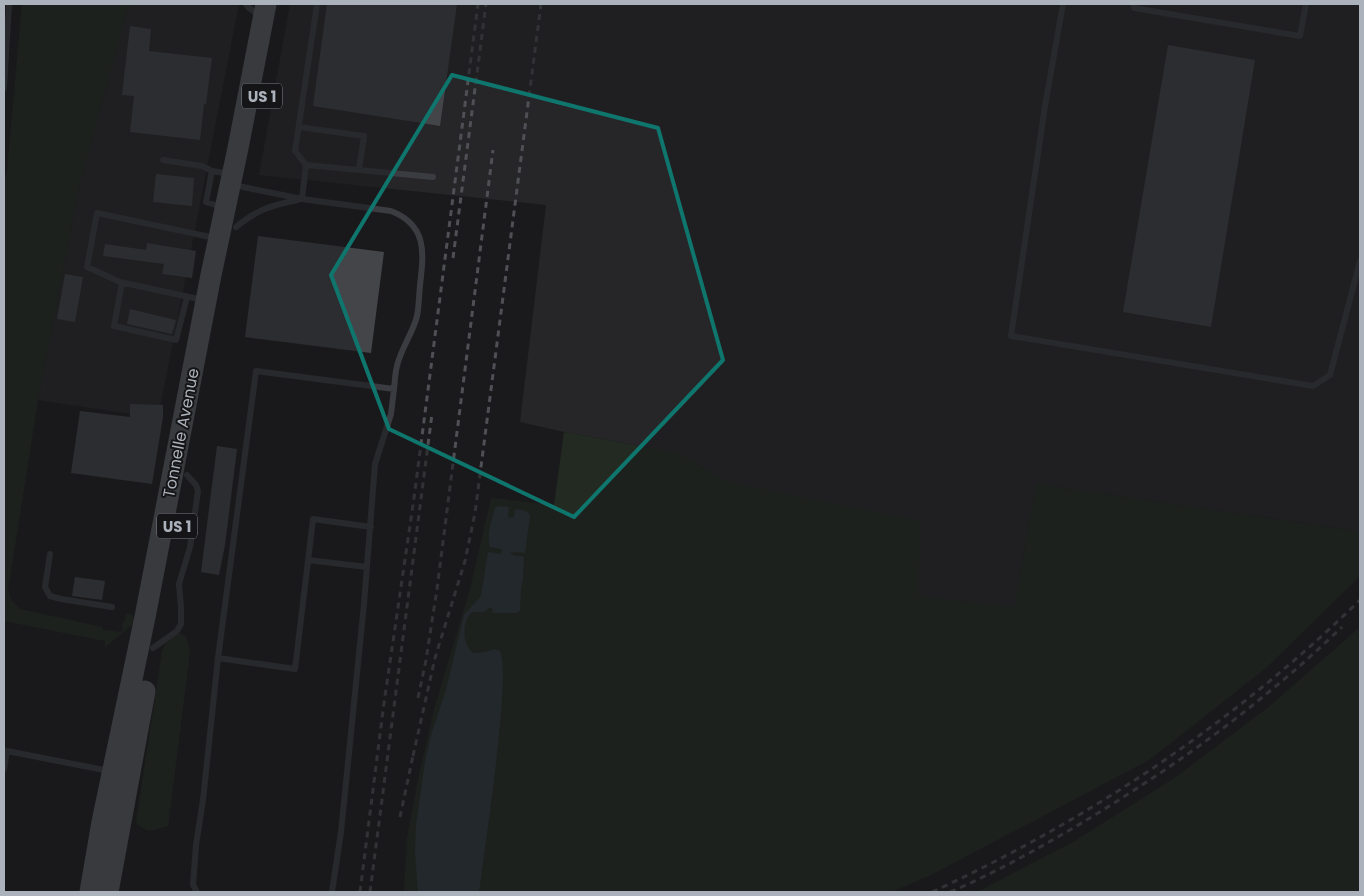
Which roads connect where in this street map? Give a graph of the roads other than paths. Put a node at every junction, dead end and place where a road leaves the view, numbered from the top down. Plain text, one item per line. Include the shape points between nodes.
1 (9, 4) edge
2 (246, 4) edge
3 (280, 4) edge
4 (317, 4) edge
5 (1063, 4) edge
6 (1134, 4) edge
7 (1306, 4) edge
8 (264, 11) edge
9 (5, 31) edge
10 (4, 88) edge
11 (299, 127) junction
12 (163, 160) dead end
13 (306, 165) junction
14 (359, 169) junction
15 (212, 171) junction
16 (433, 177) dead end
17 (236, 182) junction
18 (302, 199) junction
19 (226, 207) junction
20 (227, 233) junction
21 (1360, 261) edge
22 (122, 283) junction
23 (197, 299) junction
24 (394, 389) junction
25 (371, 527) junction
26 (50, 554) dead end
27 (308, 560) junction
28 (367, 567) junction
29 (112, 607) dead end
30 (218, 658) junction
31 (4, 769) edge
32 (113, 772) junction
33 (111, 824) junction
34 (90, 892) edge
35 (108, 892) edge
36 (197, 892) edge
37 (332, 892) edge

1 - 9 lane
2 - 8 lane
3 - 17 highway, Tonnelle Avenue / US 1
4 - 11 lane
5 - 21 lane via 1011,336 1313,386 1330,375
6 - 7 lane via 1134,8 1300,36
8 - 17 highway, Tonnelle Avenue / US 1
9 - 10 lane
11 - 13 lane via 295,152
11 - 14 lane via 364,136
12 - 15 lane via 202,166
13 - 14 lane
13 - 18 lane
14 - 16 lane
15 - 17 lane
15 - 19 lane via 206,202
17 - 18 lane
17 - 19 highway, Tonnelle Avenue / US 1
17 - 20 highway, Tonnelle Avenue / US 1
18 - 20 lane via 263,209
18 - 24 lane via 391,211 410,223 420,238 423,261 416,316 397,364
19 - 20 highway, Tonnelle Avenue / US 1
20 - 22 lane via 96,213 87,267
20 - 23 highway, Tonnelle Avenue / US 1
20 - 33 highway, Tonnelle Avenue / US 1 via 187,475 153,648
22 - 23 lane
22 - 23 lane via 114,326 176,340
23 - 32 highway, Tonnelle Avenue / US 1 via 145,617
24 - 25 lane via 391,414 375,464
24 - 30 lane via 256,371
25 - 27 lane via 313,519
25 - 28 lane
26 - 29 lane via 45,588 50,596
27 - 28 lane
27 - 30 lane via 294,668
28 - 37 lane
30 - 36 lane via 193,885
31 - 32 lane via 7,752
32 - 33 highway, Tonnelle Avenue / US 1
33 - 34 highway, Tonnelle Avenue / US 1
33 - 35 highway, Tonnelle Avenue / US 1

